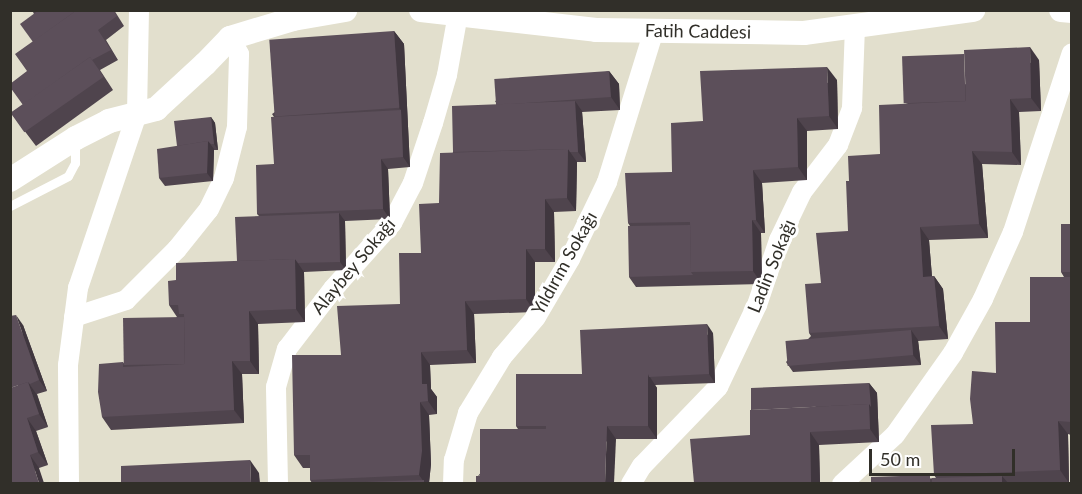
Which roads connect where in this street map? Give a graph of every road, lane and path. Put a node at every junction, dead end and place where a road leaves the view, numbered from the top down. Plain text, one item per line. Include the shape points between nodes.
1 (139, 10) edge
2 (345, 10) edge
3 (422, 10) edge
4 (973, 10) edge
5 (1061, 10) edge
6 (1071, 11) edge
7 (458, 14) junction
8 (855, 26) junction
9 (654, 30) junction
10 (230, 38) junction
11 (1071, 53) edge
12 (137, 114) junction
13 (76, 138) junction
14 (10, 180) edge
15 (10, 206) edge
16 (74, 317) junction
17 (69, 483) edge
18 (278, 483) edge
19 (453, 483) edge
20 (631, 483) edge
21 (842, 483) edge

1 - 12 street
2 - 10 street via 293,19
3 - 7 street, Fatih Caddesi
4 - 8 street, Fatih Caddesi
5 - 6 street
7 - 9 street, Fatih Caddesi via 596,30
7 - 18 street, Alaybey Sokağı via 447,75 408,193 392,223 333,289 287,349 276,387
8 - 9 street, Fatih Caddesi via 804,33
8 - 20 street, Ladin Sokağı via 852,108 838,145 802,192 779,240 757,305 718,387 642,466
9 - 19 street, Yıldırım Sokağı via 607,182 570,259 536,317 502,357 468,413 454,460
10 - 12 street via 156,109
10 - 16 street via 239,54 237,127 224,178 209,209 177,249 126,300
11 - 21 street via 1013,231 983,299 953,353 895,435
12 - 13 street via 109,121
12 - 16 street via 78,288
13 - 14 street
13 - 15 lane via 75,163 68,176
16 - 17 street via 68,364

